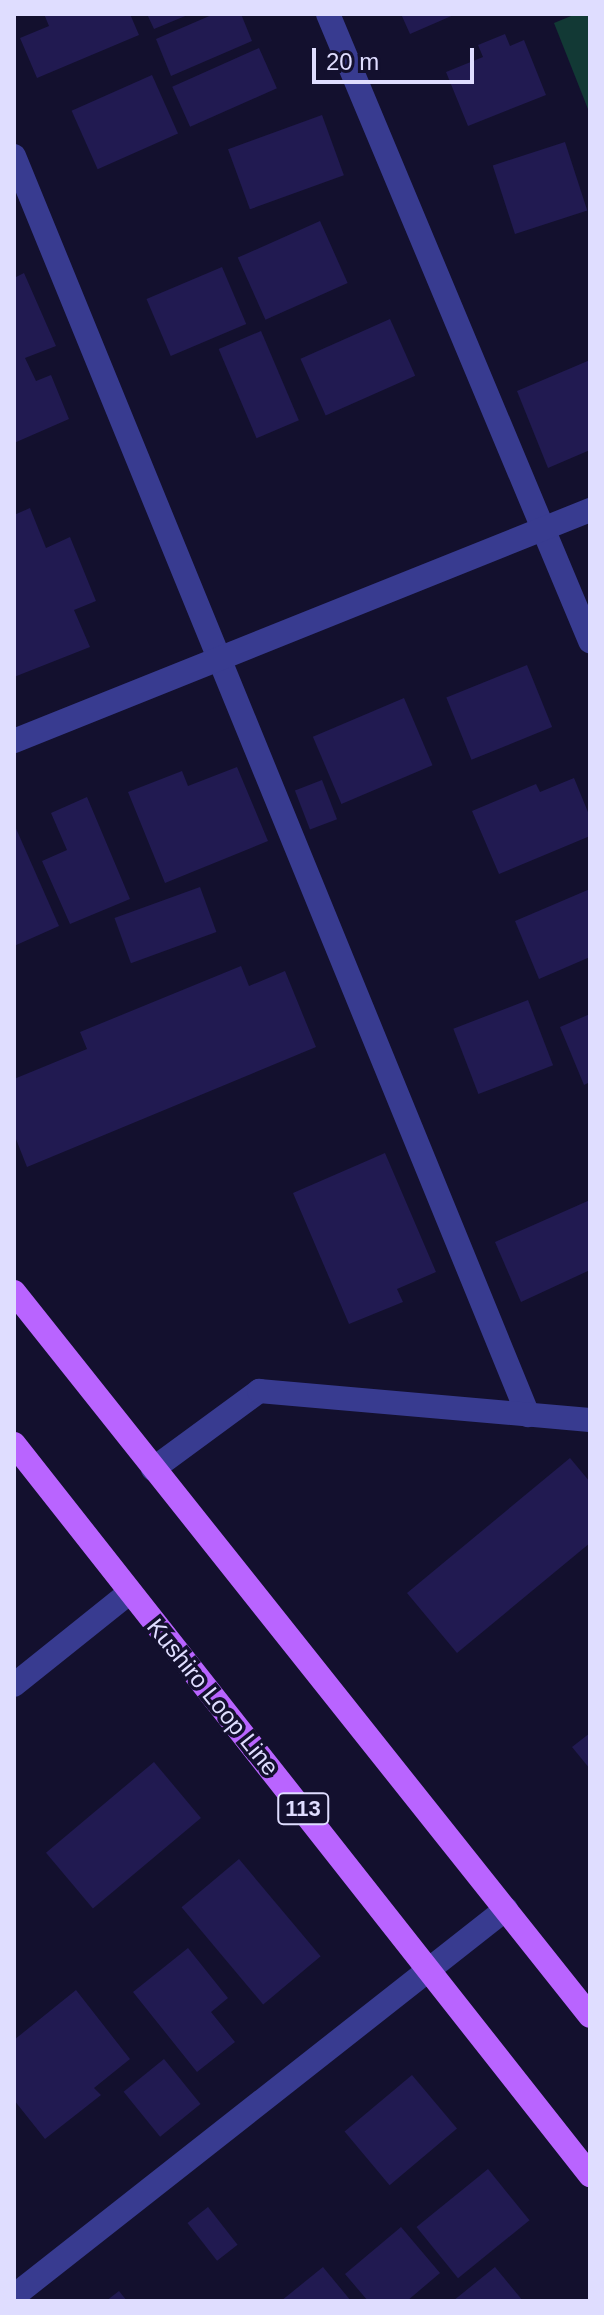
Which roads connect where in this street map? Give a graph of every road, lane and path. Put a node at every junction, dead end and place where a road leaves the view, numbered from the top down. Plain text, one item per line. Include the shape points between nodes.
1 (328, 14) edge
2 (14, 156) edge
3 (590, 510) edge
4 (544, 529) junction
5 (590, 641) edge
6 (217, 661) junction
7 (14, 741) edge
8 (14, 1292) edge
9 (528, 1415) junction
10 (590, 1420) edge
11 (14, 1444) edge
12 (153, 1469) junction
13 (129, 1593) junction
14 (14, 1685) edge
15 (506, 1909) junction
16 (431, 1967) junction
17 (590, 2016) edge
18 (590, 2175) edge
19 (14, 2296) edge

1 - 4 street
2 - 6 street
3 - 4 street
4 - 5 street
4 - 6 street
6 - 7 street
6 - 9 street
8 - 12 main road
9 - 10 street
9 - 12 street via 259,1391
11 - 13 main road, Kushiro Loop Line / 113
12 - 15 main road
13 - 14 street
13 - 16 main road, Kushiro Loop Line / 113
15 - 16 street
15 - 17 main road
16 - 18 main road, Kushiro Loop Line / 113
16 - 19 street

